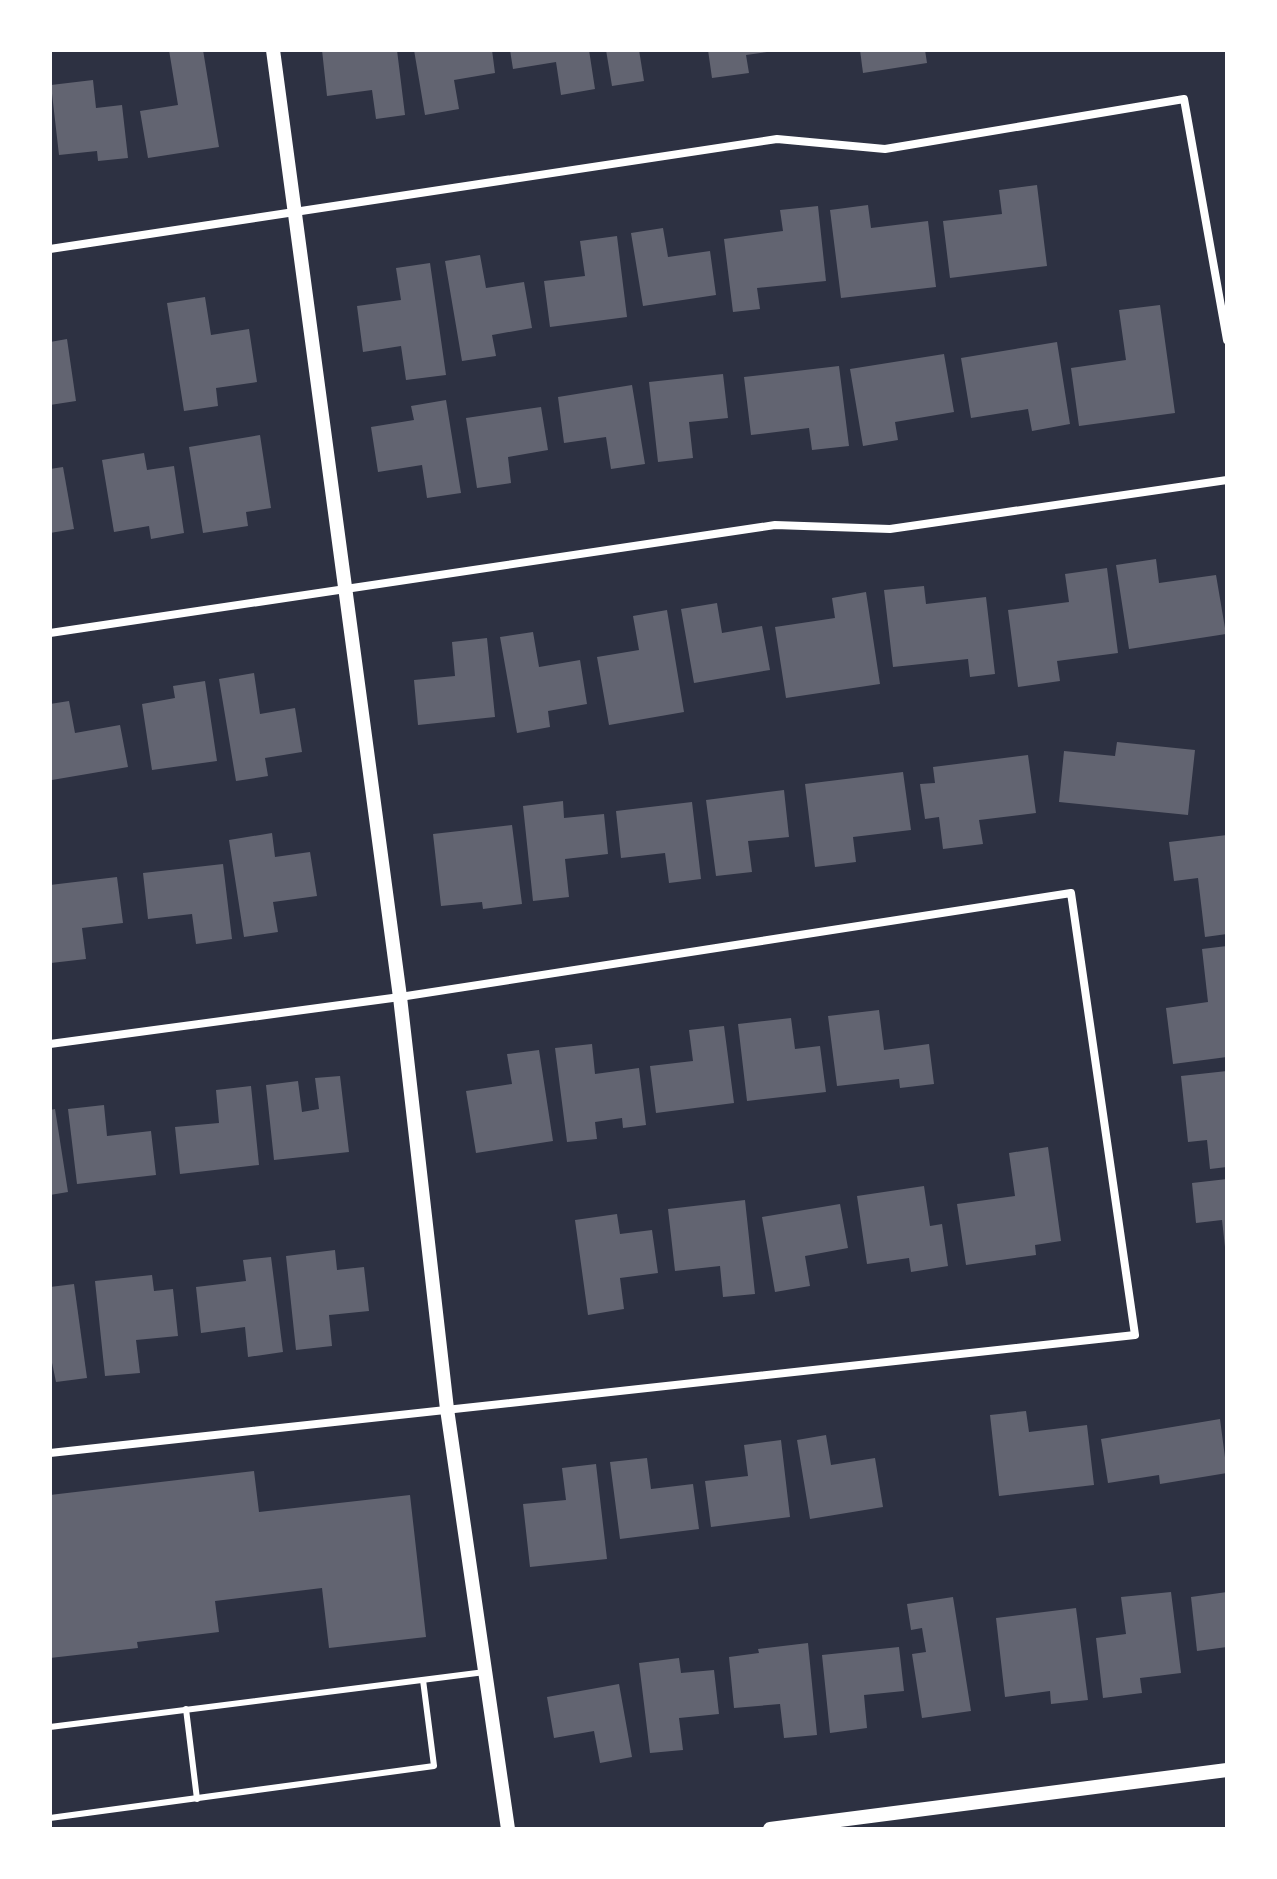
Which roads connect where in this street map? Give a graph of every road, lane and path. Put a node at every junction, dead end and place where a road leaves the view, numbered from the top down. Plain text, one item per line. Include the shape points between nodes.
1 (273, 50) edge
2 (295, 213) junction
3 (50, 249) edge
4 (1227, 340) edge
5 (1227, 480) edge
6 (343, 588) junction
7 (50, 633) edge
8 (400, 997) junction
9 (50, 1044) edge
10 (447, 1409) junction
11 (50, 1453) edge
12 (485, 1672) junction
13 (423, 1680) junction
14 (186, 1709) junction
15 (50, 1727) edge
16 (1227, 1770) edge
17 (197, 1799) junction
18 (50, 1818) edge
19 (508, 1829) edge
20 (770, 1829) edge

1 - 2 street
2 - 3 street
2 - 4 street via 777,139 885,149 1184,99
2 - 6 street
5 - 6 street via 890,529 775,525
6 - 7 street
6 - 8 street
8 - 9 street
8 - 10 street
8 - 10 street via 1071,893 1135,1335
10 - 11 street
10 - 12 street
12 - 13 lane
12 - 19 street
13 - 14 lane
13 - 17 lane via 434,1766
14 - 15 lane
14 - 17 lane
16 - 20 street
17 - 18 lane

